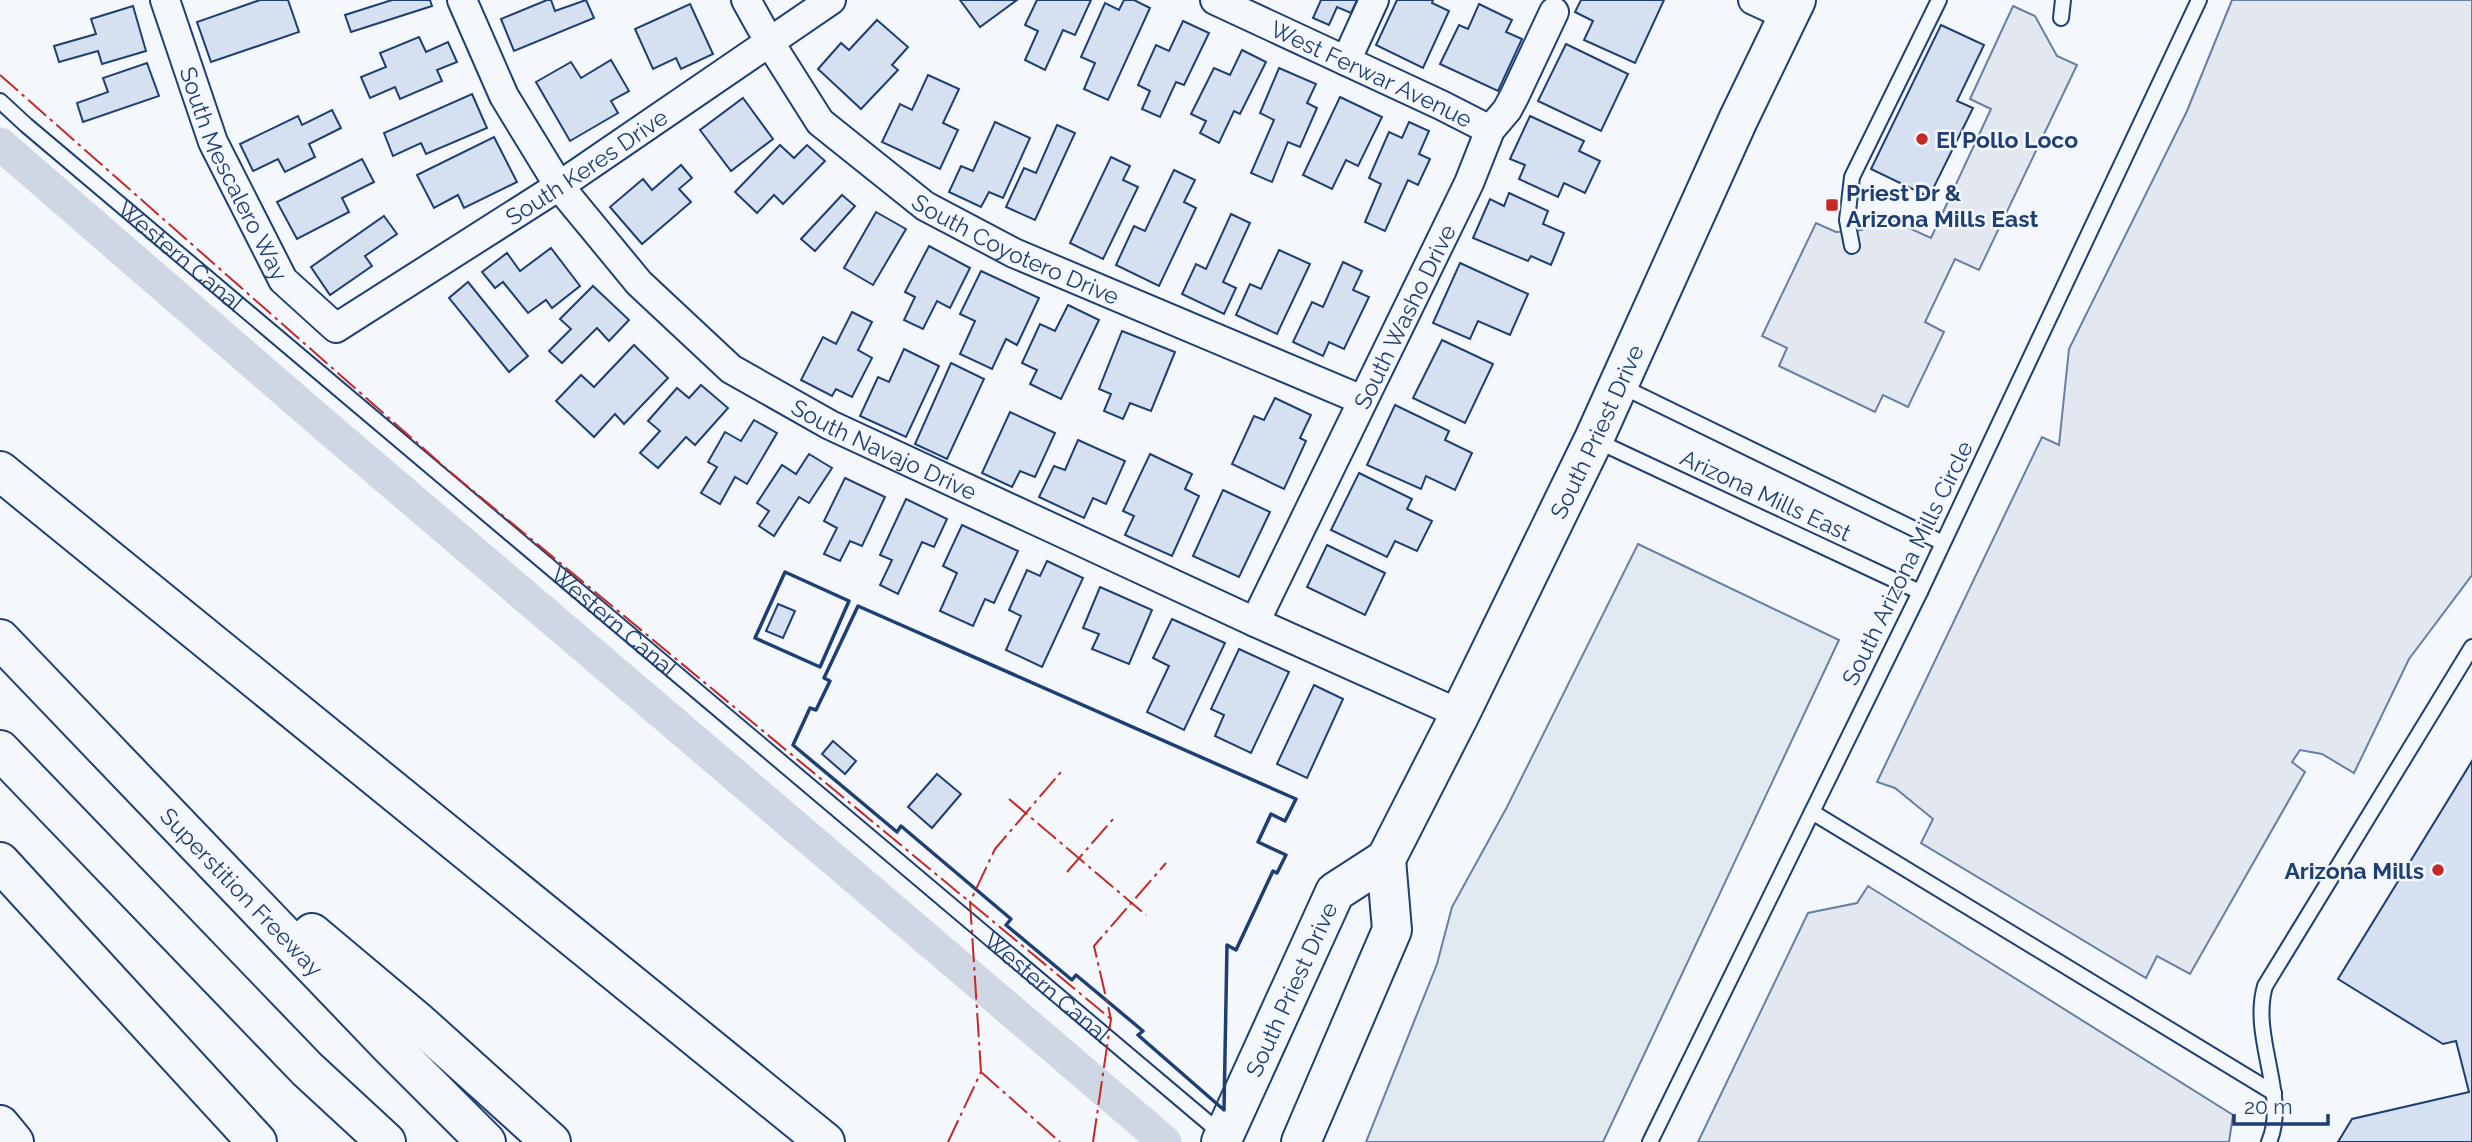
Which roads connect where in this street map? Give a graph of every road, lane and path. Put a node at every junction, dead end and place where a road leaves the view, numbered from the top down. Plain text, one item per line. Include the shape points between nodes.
1 (165, 0) edge
2 (462, 0) edge
3 (746, 0) edge
4 (831, 0) edge
5 (1215, 0) edge
6 (1374, 0) edge
7 (1754, 0) edge
8 (1939, 0) edge
9 (2063, 0) edge
10 (2199, 0) edge
11 (1792, 8) edge
12 (1553, 12) dead end
13 (2061, 18) dead end
14 (770, 43) junction
15 (1346, 61) junction
16 (0, 101) edge
17 (1490, 130) junction
18 (559, 186) junction
19 (1852, 246) dead end
20 (336, 328) joint
21 (1619, 384) junction
22 (1362, 400) junction
23 (1594, 439) junction
24 (0, 471) edge
25 (1941, 542) junction
26 (1920, 592) junction
27 (1255, 622) junction
28 (0, 639) edge
29 (2472, 647) edge
30 (1460, 714) junction
31 (0, 750) edge
32 (163, 807) junction
33 (1812, 812) junction
34 (1386, 859) junction
35 (0, 862) edge
36 (57, 923) junction
37 (2274, 1093) junction
38 (0, 1125) edge
39 (1225, 1140) edge
40 (14, 1142) edge
41 (257, 1142) edge
42 (286, 1142) edge
43 (386, 1142) edge
44 (486, 1142) edge
45 (551, 1142) edge
46 (825, 1142) edge
47 (1301, 1142) edge
48 (1650, 1142) edge
49 (2269, 1142) edge

1 - 20 street, South Mescalero Way via 213,142 283,280
2 - 18 street, South Navajo Drive via 504,96
3 - 14 street, South Coyotero Drive
4 - 14 street, South Keres Drive
5 - 15 street, West Ferwar Avenue
6 - 15 street
7 - 11 street
8 - 19 lane via 1852,177 1847,220
9 - 13 lane
10 - 25 lane, South Arizona Mills Circle
11 - 21 main road, South Priest Drive
12 - 17 street, South Washo Drive via 1514,97
14 - 18 street, South Keres Drive
14 - 22 street, South Coyotero Drive via 820,122 925,206 1014,253
15 - 17 street, West Ferwar Avenue
16 - 39 lane, Western Canal
17 - 22 street, South Washo Drive via 1469,183
18 - 20 street, South Keres Drive
18 - 27 street, South Navajo Drive via 639,282 731,369 830,425
21 - 23 main road, South Priest Drive
21 - 25 lane, Arizona Mills East
22 - 27 street, South Washo Drive
23 - 26 lane, Arizona Mills East
23 - 30 main road, South Priest Drive
24 - 46 main road
25 - 26 lane, South Arizona Mills Circle
26 - 33 lane, South Arizona Mills Circle
27 - 30 street, South Navajo Drive
28 - 32 main road, Superstition Freeway
29 - 37 lane via 2265,986 2261,1030
30 - 34 main road, South Priest Drive
31 - 43 main road via 307,1069
32 - 44 main road, Superstition Freeway
32 - 45 main road via 418,1022
33 - 37 lane
33 - 48 lane, South Arizona Mills Circle
34 - 39 main road, South Priest Drive via 1335,892
34 - 47 main road via 1392,930
35 - 36 main road
36 - 41 main road
36 - 42 main road
37 - 49 lane
38 - 40 main road

